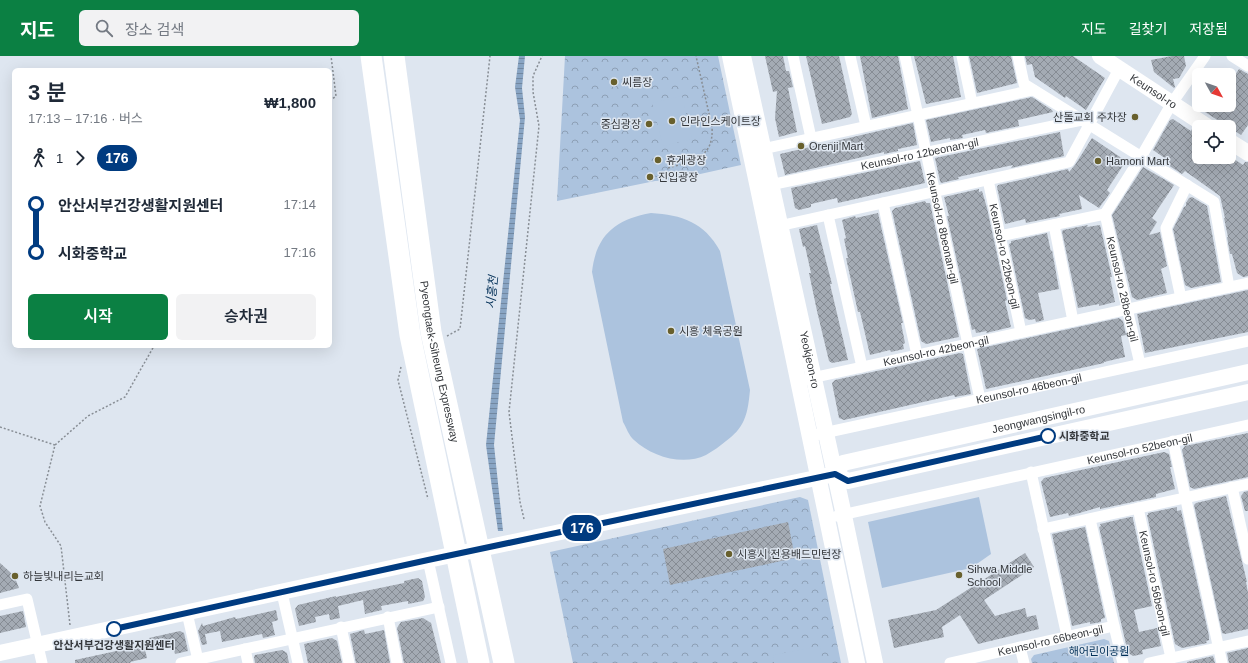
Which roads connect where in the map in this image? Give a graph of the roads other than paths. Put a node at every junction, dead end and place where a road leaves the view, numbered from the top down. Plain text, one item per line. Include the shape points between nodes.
1 (371, 56) edge
2 (394, 56) edge
3 (730, 56) edge
4 (743, 56) edge
5 (793, 56) edge
6 (850, 56) edge
7 (904, 56) edge
8 (962, 56) edge
9 (1018, 56) edge
10 (1100, 56) edge
11 (1205, 56) edge
12 (1232, 56) edge
13 (1248, 66) edge
14 (1119, 69) junction
15 (1033, 90) junction
16 (972, 103) junction
17 (1172, 103) junction
18 (917, 115) junction
19 (1198, 120) edge
20 (1085, 122) junction
21 (866, 126) junction
22 (811, 138) junction
23 (1236, 145) edge
24 (757, 150) junction
25 (926, 152) junction
26 (1248, 153) edge
27 (1141, 157) junction
28 (988, 180) junction
29 (765, 186) junction
30 (1187, 186) junction
31 (934, 192) junction
32 (883, 203) junction
33 (1105, 214) junction
34 (828, 215) junction
35 (1054, 225) junction
36 (774, 227) junction
37 (1000, 236) junction
38 (1248, 283) edge
39 (1229, 287) junction
40 (1181, 298) junction
41 (1127, 310) junction
42 (1073, 321) junction
43 (1021, 332) junction
44 (1248, 341) edge
45 (968, 344) junction
46 (917, 355) junction
47 (1140, 364) junction
48 (862, 367) junction
49 (1248, 372) edge
50 (806, 379) junction
51 (1248, 392) edge
52 (980, 399) junction
53 (1248, 425) edge
54 (826, 433) junction
55 (810, 436) junction
56 (1173, 441) junction
57 (1031, 472) junction
58 (835, 474) junction
59 (818, 478) junction
60 (1248, 484) edge
61 (1232, 487) junction
62 (1186, 498) junction
63 (1138, 508) junction
64 (843, 514) junction
65 (826, 518) junction
66 (1090, 519) junction
67 (1043, 529) junction
68 (428, 560) junction
69 (1248, 560) edge
70 (282, 593) junction
71 (0, 605) edge
72 (439, 606) junction
73 (187, 613) junction
74 (388, 617) junction
75 (1114, 626) junction
76 (341, 628) junction
77 (1067, 636) junction
78 (292, 638) junction
79 (1248, 641) edge
80 (38, 645) junction
81 (1020, 647) junction
82 (1218, 648) junction
83 (245, 649) junction
84 (0, 653) edge
85 (1171, 658) junction
86 (196, 661) edge
87 (42, 663) edge
88 (181, 663) edge
89 (248, 663) edge
90 (298, 663) edge
91 (349, 663) edge
92 (397, 663) edge
93 (451, 663) edge
94 (479, 663) edge
95 (504, 663) edge
96 (857, 663) edge
97 (875, 663) edge
98 (950, 663) edge
99 (1024, 663) edge
100 (1122, 663) edge
101 (1149, 663) edge
102 (1222, 663) edge

1 - 94 highway, Pyeongtaek-Siheung Expressway via 410,335
2 - 95 highway, Pyeongtaek-Siheung Expressway via 439,334
3 - 24 street, Yeokjeon-ro
4 - 24 street, Yeokjeon-ro
5 - 22 street
6 - 21 street
7 - 18 street, Keunsol-ro 8beonan-gil
8 - 16 street
9 - 15 street via 1024,84
10 - 14 street, Keunsol-ro
11 - 17 street
12 - 13 street
14 - 17 street, Keunsol-ro
14 - 20 street
15 - 16 street
15 - 20 street
16 - 18 street
17 - 19 street, Keunsol-ro
17 - 27 street
18 - 21 street
18 - 25 street, Keunsol-ro 8beonan-gil
20 - 25 street, Keunsol-ro 12beonan-gil
20 - 27 street
20 - 28 street via 1069,162
21 - 22 street
22 - 24 street
23 - 26 street
24 - 29 street, Yeokjeon-ro
25 - 29 street, Keunsol-ro 12beonan-gil
25 - 31 street, Keunsol-ro 8beonan-gil
27 - 30 street
27 - 33 street
28 - 31 street
28 - 37 street, Keunsol-ro 22beon-gil
29 - 36 street, Yeokjeon-ro
30 - 39 street via 1214,202
30 - 40 street via 1166,228
31 - 32 street
31 - 45 street, Keunsol-ro 8beonan-gil
32 - 34 street
32 - 46 street
33 - 35 street
33 - 41 street, Keunsol-ro 28beon-gil
34 - 36 street
34 - 48 street
35 - 37 street
35 - 42 street
36 - 50 street, Yeokjeon-ro
37 - 43 street, Keunsol-ro 22beon-gil
38 - 39 street, Keunsol-ro 42beon-gil
39 - 40 street, Keunsol-ro 42beon-gil
40 - 41 street, Keunsol-ro 42beon-gil
41 - 42 street, Keunsol-ro 42beon-gil
41 - 47 street, Keunsol-ro 28beon-gil
42 - 43 street, Keunsol-ro 42beon-gil
43 - 45 street, Keunsol-ro 42beon-gil
44 - 47 street, Keunsol-ro 46beon-gil
45 - 46 street, Keunsol-ro 42beon-gil
45 - 52 street, Keunsol-ro 8beonan-gil
46 - 48 street, Keunsol-ro 42beon-gil
47 - 52 street, Keunsol-ro 46beon-gil
48 - 50 street, Keunsol-ro 42beon-gil
49 - 58 street, Jeongwangsingil-ro via 843,463
50 - 54 street, Yeokjeon-ro
50 - 55 street, Yeokjeon-ro
51 - 58 street, Jeongwangsingil-ro via 848,481
52 - 54 street, Keunsol-ro 46beon-gil
53 - 56 street, Keunsol-ro 52beon-gil
54 - 55 street, Keunsol-ro 46beon-gil
54 - 58 street, Yeokjeon-ro
55 - 59 street, Yeokjeon-ro
56 - 57 street, Keunsol-ro 52beon-gil
56 - 62 street
57 - 64 street, Keunsol-ro 52beon-gil
57 - 67 street
58 - 59 street, Jeongwangsingil-ro
58 - 64 street, Yeokjeon-ro
59 - 65 street, Yeokjeon-ro
59 - 68 street, Jeongwangsingil-ro
60 - 61 street
61 - 62 street
61 - 69 street
62 - 63 street
62 - 82 street
63 - 66 street
63 - 85 street, Keunsol-ro 56beon-gil
64 - 65 street, Keunsol-ro 52beon-gil
64 - 97 street, Yeokjeon-ro
65 - 96 street, Yeokjeon-ro
66 - 67 street
66 - 75 street
67 - 77 street
68 - 70 street, Jeongwangsingil-ro
68 - 72 street
70 - 73 street, Jeongwangsingil-ro
70 - 78 street
71 - 80 street via 27,599
72 - 74 street
72 - 93 street
73 - 80 street, Jeongwangsingil-ro
73 - 86 street
74 - 76 street
74 - 92 street
75 - 77 street, Keunsol-ro 66beon-gil
75 - 100 street, Keunsol-ro 66beon-gil
76 - 78 street
76 - 91 street
77 - 81 street, Keunsol-ro 66beon-gil
78 - 83 street
78 - 90 street
79 - 82 street
80 - 84 street, Jeongwangsingil-ro
80 - 87 street
81 - 98 street, Keunsol-ro 66beon-gil
81 - 99 street
82 - 85 street
82 - 102 street
83 - 86 street
83 - 89 street
85 - 101 street
86 - 88 street

